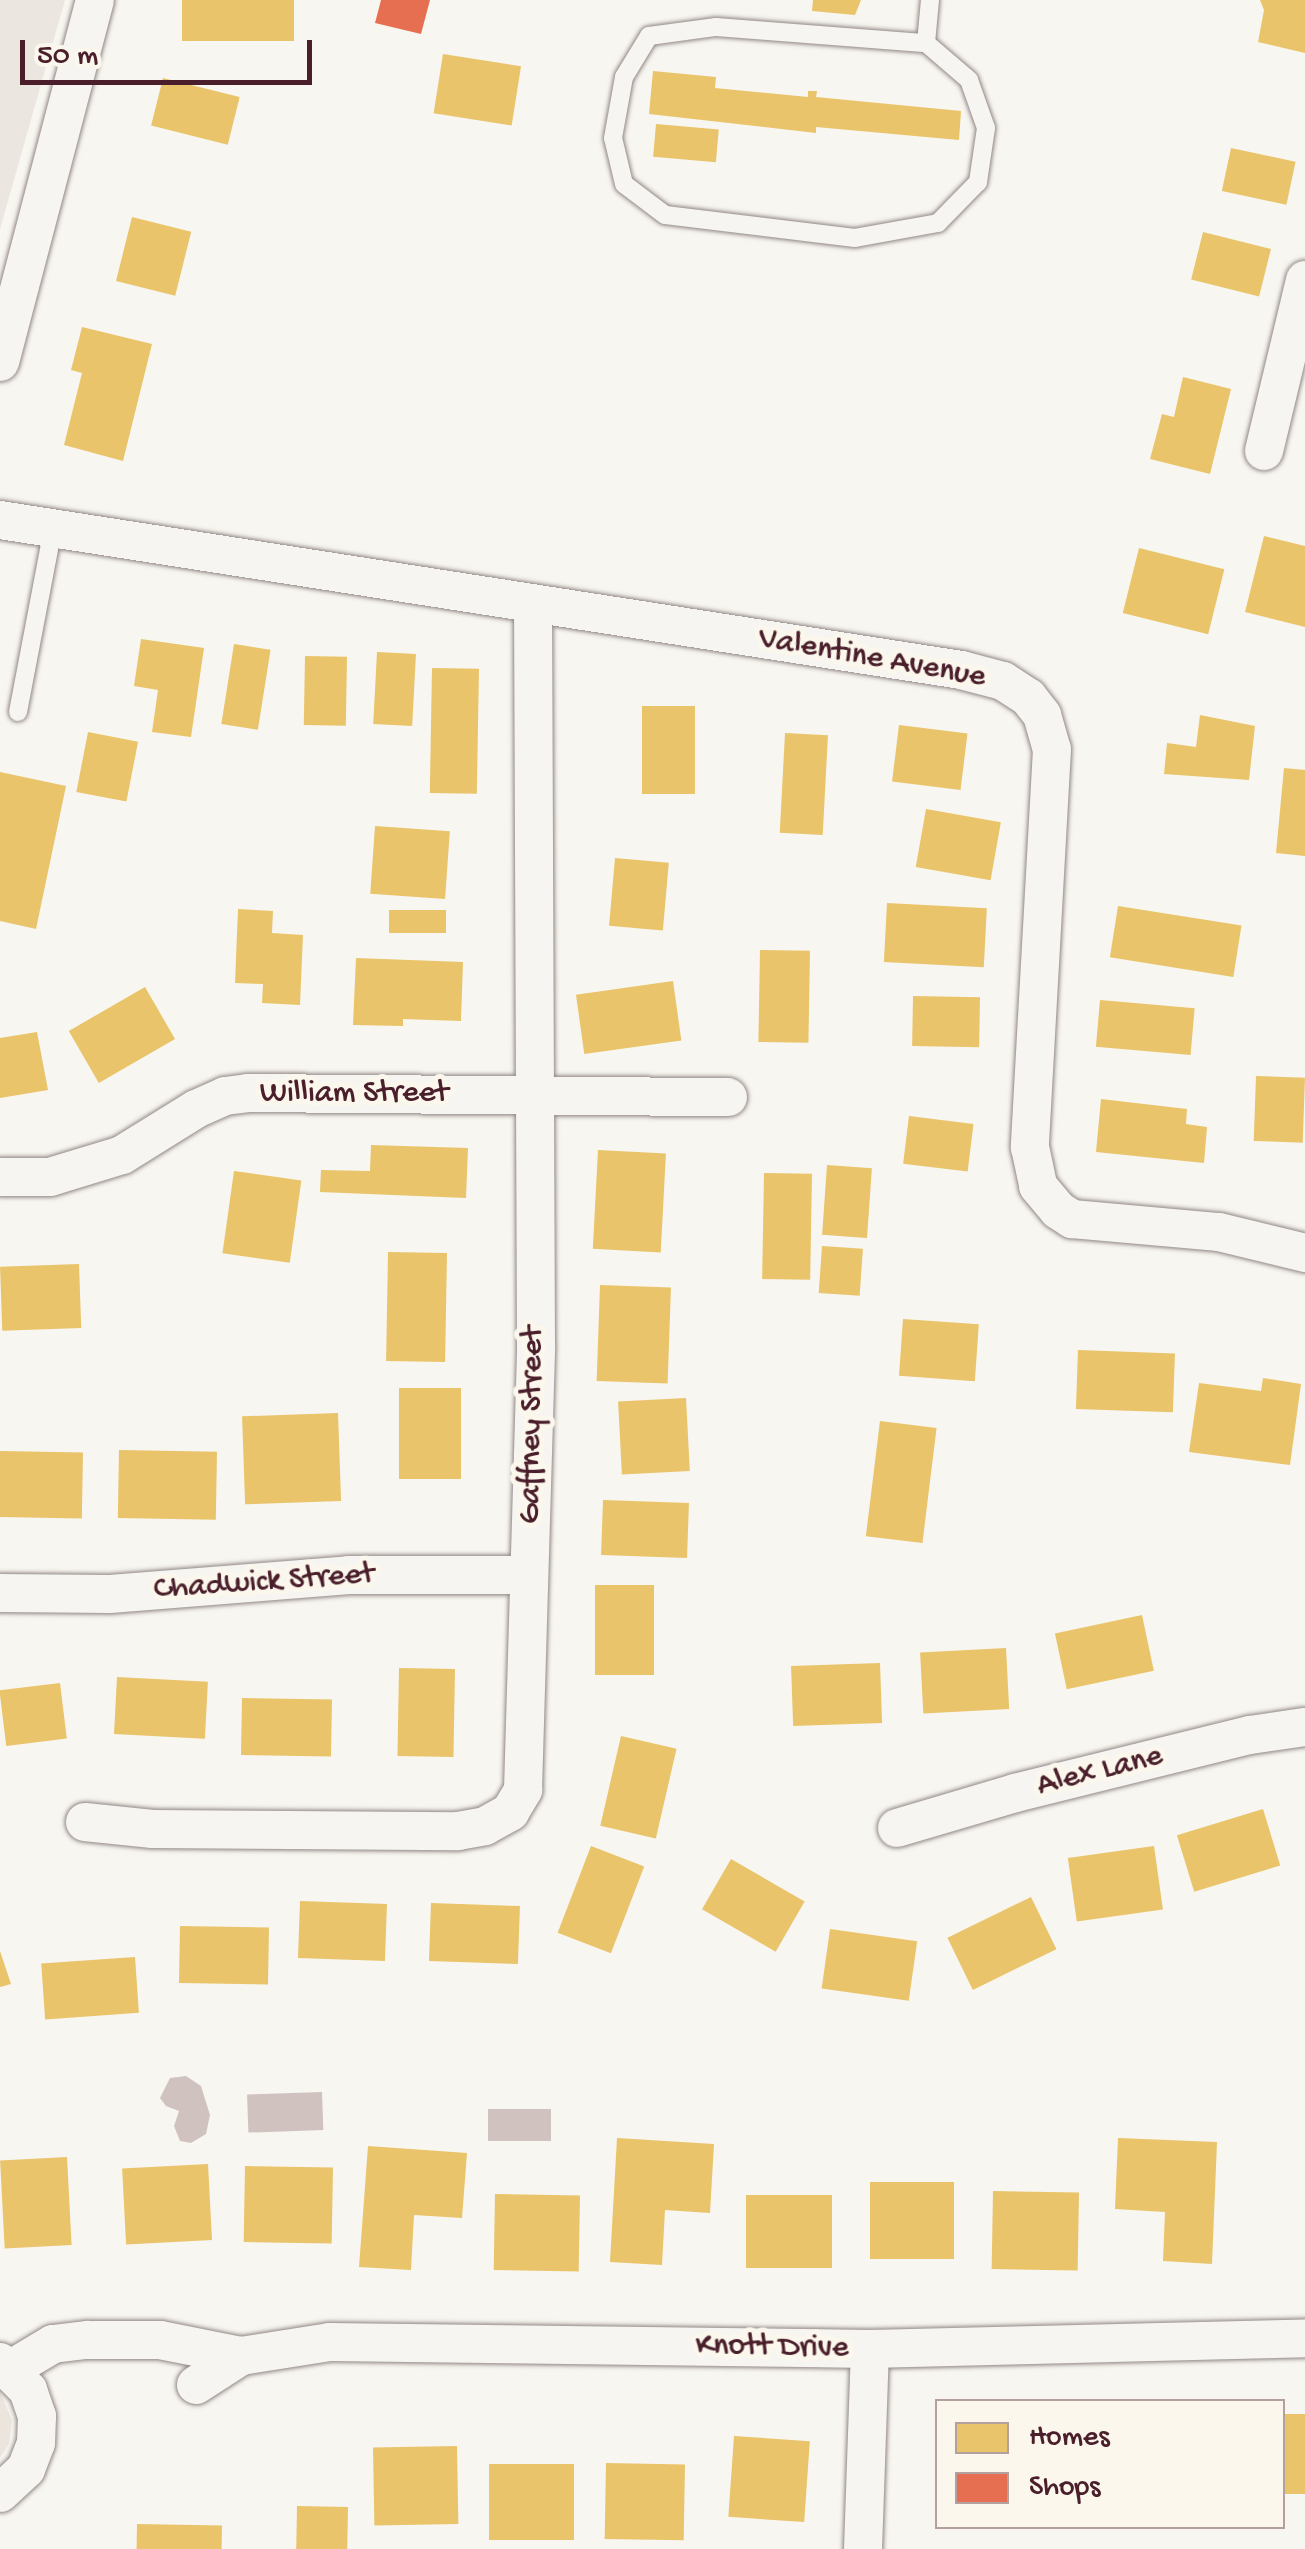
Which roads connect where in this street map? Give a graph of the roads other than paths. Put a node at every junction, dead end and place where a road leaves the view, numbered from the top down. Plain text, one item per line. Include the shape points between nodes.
1 (94, 0) edge
2 (930, 0) edge
3 (926, 43) junction
4 (1305, 280) edge
5 (0, 362) edge
6 (1264, 451) dead end
7 (0, 520) edge
8 (53, 528) junction
9 (532, 604) junction
10 (18, 712) dead end
11 (534, 1096) junction
12 (728, 1097) dead end
13 (0, 1177) edge
14 (1305, 1253) edge
15 (529, 1575) junction
16 (0, 1593) edge
17 (1305, 1727) edge
18 (85, 1822) dead end
19 (897, 1828) dead end
20 (1305, 2338) edge
21 (870, 2349) junction
22 (240, 2356) junction
23 (6, 2365) edge
24 (196, 2385) dead end
25 (0, 2493) edge
26 (862, 2549) edge

1 - 5 street
2 - 3 lane
3 - 3 lane via 969,80 986,128 978,182 938,222 836,236 665,215 624,184 613,138 624,77 649,36 716,27
4 - 6 street
7 - 8 street, Valentine Avenue
8 - 9 street, Valentine Avenue
8 - 10 lane
9 - 11 street, Gaffney Street
9 - 14 street, Valentine Avenue via 961,670 1028,696 1052,748 1030,1147 1038,1186 1072,1218 1219,1232
11 - 12 street, William Street
11 - 13 street, William Street via 225,1096 122,1155 50,1177
11 - 15 street, Gaffney Street
15 - 16 street, Chadwick Street via 350,1576 110,1594
15 - 18 street, Gaffney Street via 524,1790 510,1812 485,1826 153,1830
17 - 19 street, Alex Lane via 1015,1793
20 - 21 street, Knott Drive
21 - 22 street, Knott Drive via 330,2342
21 - 26 street
22 - 23 street, Knott Drive via 160,2340 88,2340 52,2344
22 - 24 street, Knott Drive
23 - 25 street, Knott Drive via 28,2390 37,2416 36,2443 26,2469

